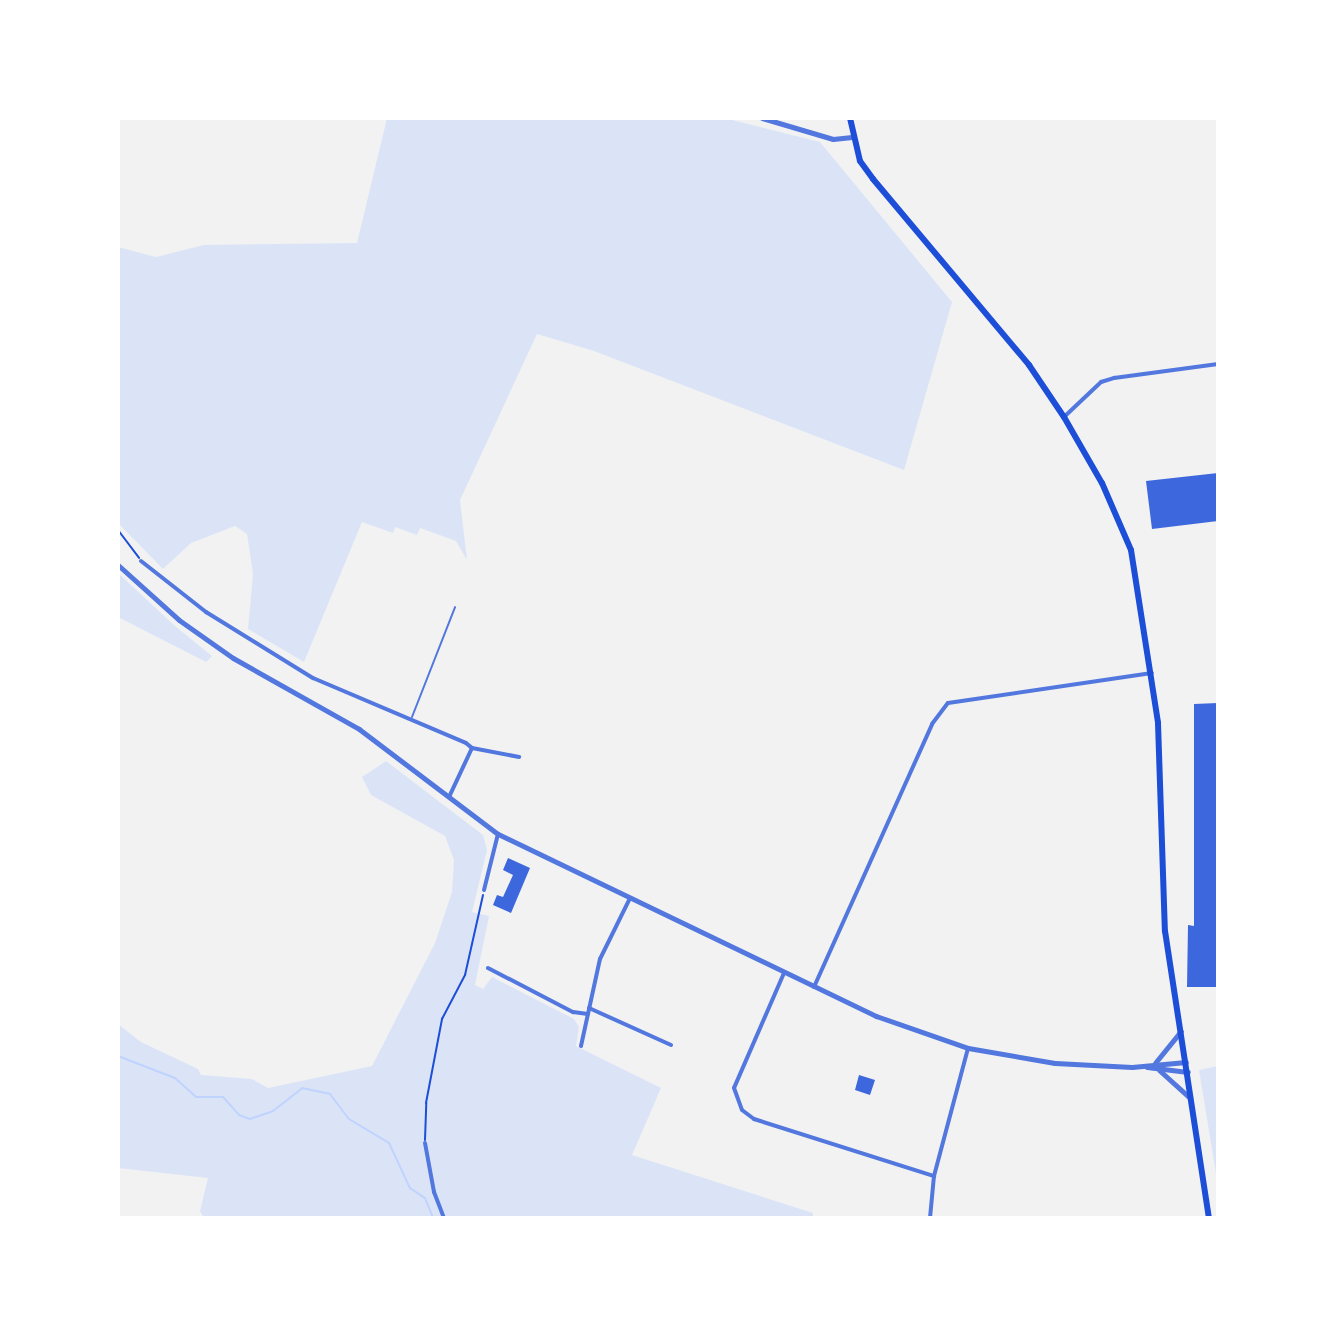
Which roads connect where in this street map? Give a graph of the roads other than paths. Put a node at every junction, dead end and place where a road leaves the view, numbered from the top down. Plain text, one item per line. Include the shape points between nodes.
1 (762, 118) edge
2 (850, 118) edge
3 (772, 119) edge
4 (852, 137) junction
5 (1218, 364) edge
6 (1064, 417) junction
7 (141, 561) road end
8 (118, 565) edge
9 (455, 607) dead end
10 (1153, 673) junction
11 (412, 717) junction
12 (472, 748) junction
13 (519, 757) dead end
14 (448, 798) junction
15 (498, 834) junction
16 (484, 890) road end
17 (629, 900) junction
18 (488, 968) dead end
19 (784, 973) junction
20 (814, 987) junction
21 (589, 1008) junction
22 (588, 1014) junction
23 (1181, 1031) junction
24 (671, 1045) dead end
25 (581, 1046) dead end
26 (968, 1048) junction
27 (1186, 1062) junction
28 (1154, 1064) junction
29 (1146, 1066) junction
30 (1159, 1070) junction
31 (1188, 1072) junction
32 (1193, 1102) junction
33 (425, 1143) road end
34 (934, 1176) junction
35 (444, 1218) edge
36 (930, 1218) edge
37 (1209, 1218) edge

1 - 3 street
2 - 4 main road
3 - 4 street via 833,139
4 - 6 main road via 873,179 1029,365
5 - 6 street via 1101,382
6 - 10 main road via 1102,483 1131,550
7 - 11 street via 206,612 313,678 342,694
8 - 14 street via 179,620 233,658 359,729
9 - 11 lane
10 - 20 street via 948,703 932,724
10 - 23 main road via 1163,795 1162,900
11 - 12 street
12 - 13 street
12 - 14 street
14 - 15 street
15 - 16 street
15 - 17 street
17 - 19 street
17 - 21 street via 600,959
18 - 22 street via 573,1012
19 - 20 street
19 - 34 street via 734,1088 742,1110 754,1119
20 - 26 street via 886,1020
21 - 22 street
21 - 24 street
22 - 25 street
23 - 27 main road
23 - 28 street
26 - 29 street via 1055,1063
26 - 34 street
27 - 28 street
27 - 31 main road
28 - 29 street
29 - 30 street
30 - 31 street
30 - 32 street
31 - 32 main road
32 - 37 main road
33 - 35 street
34 - 36 street

